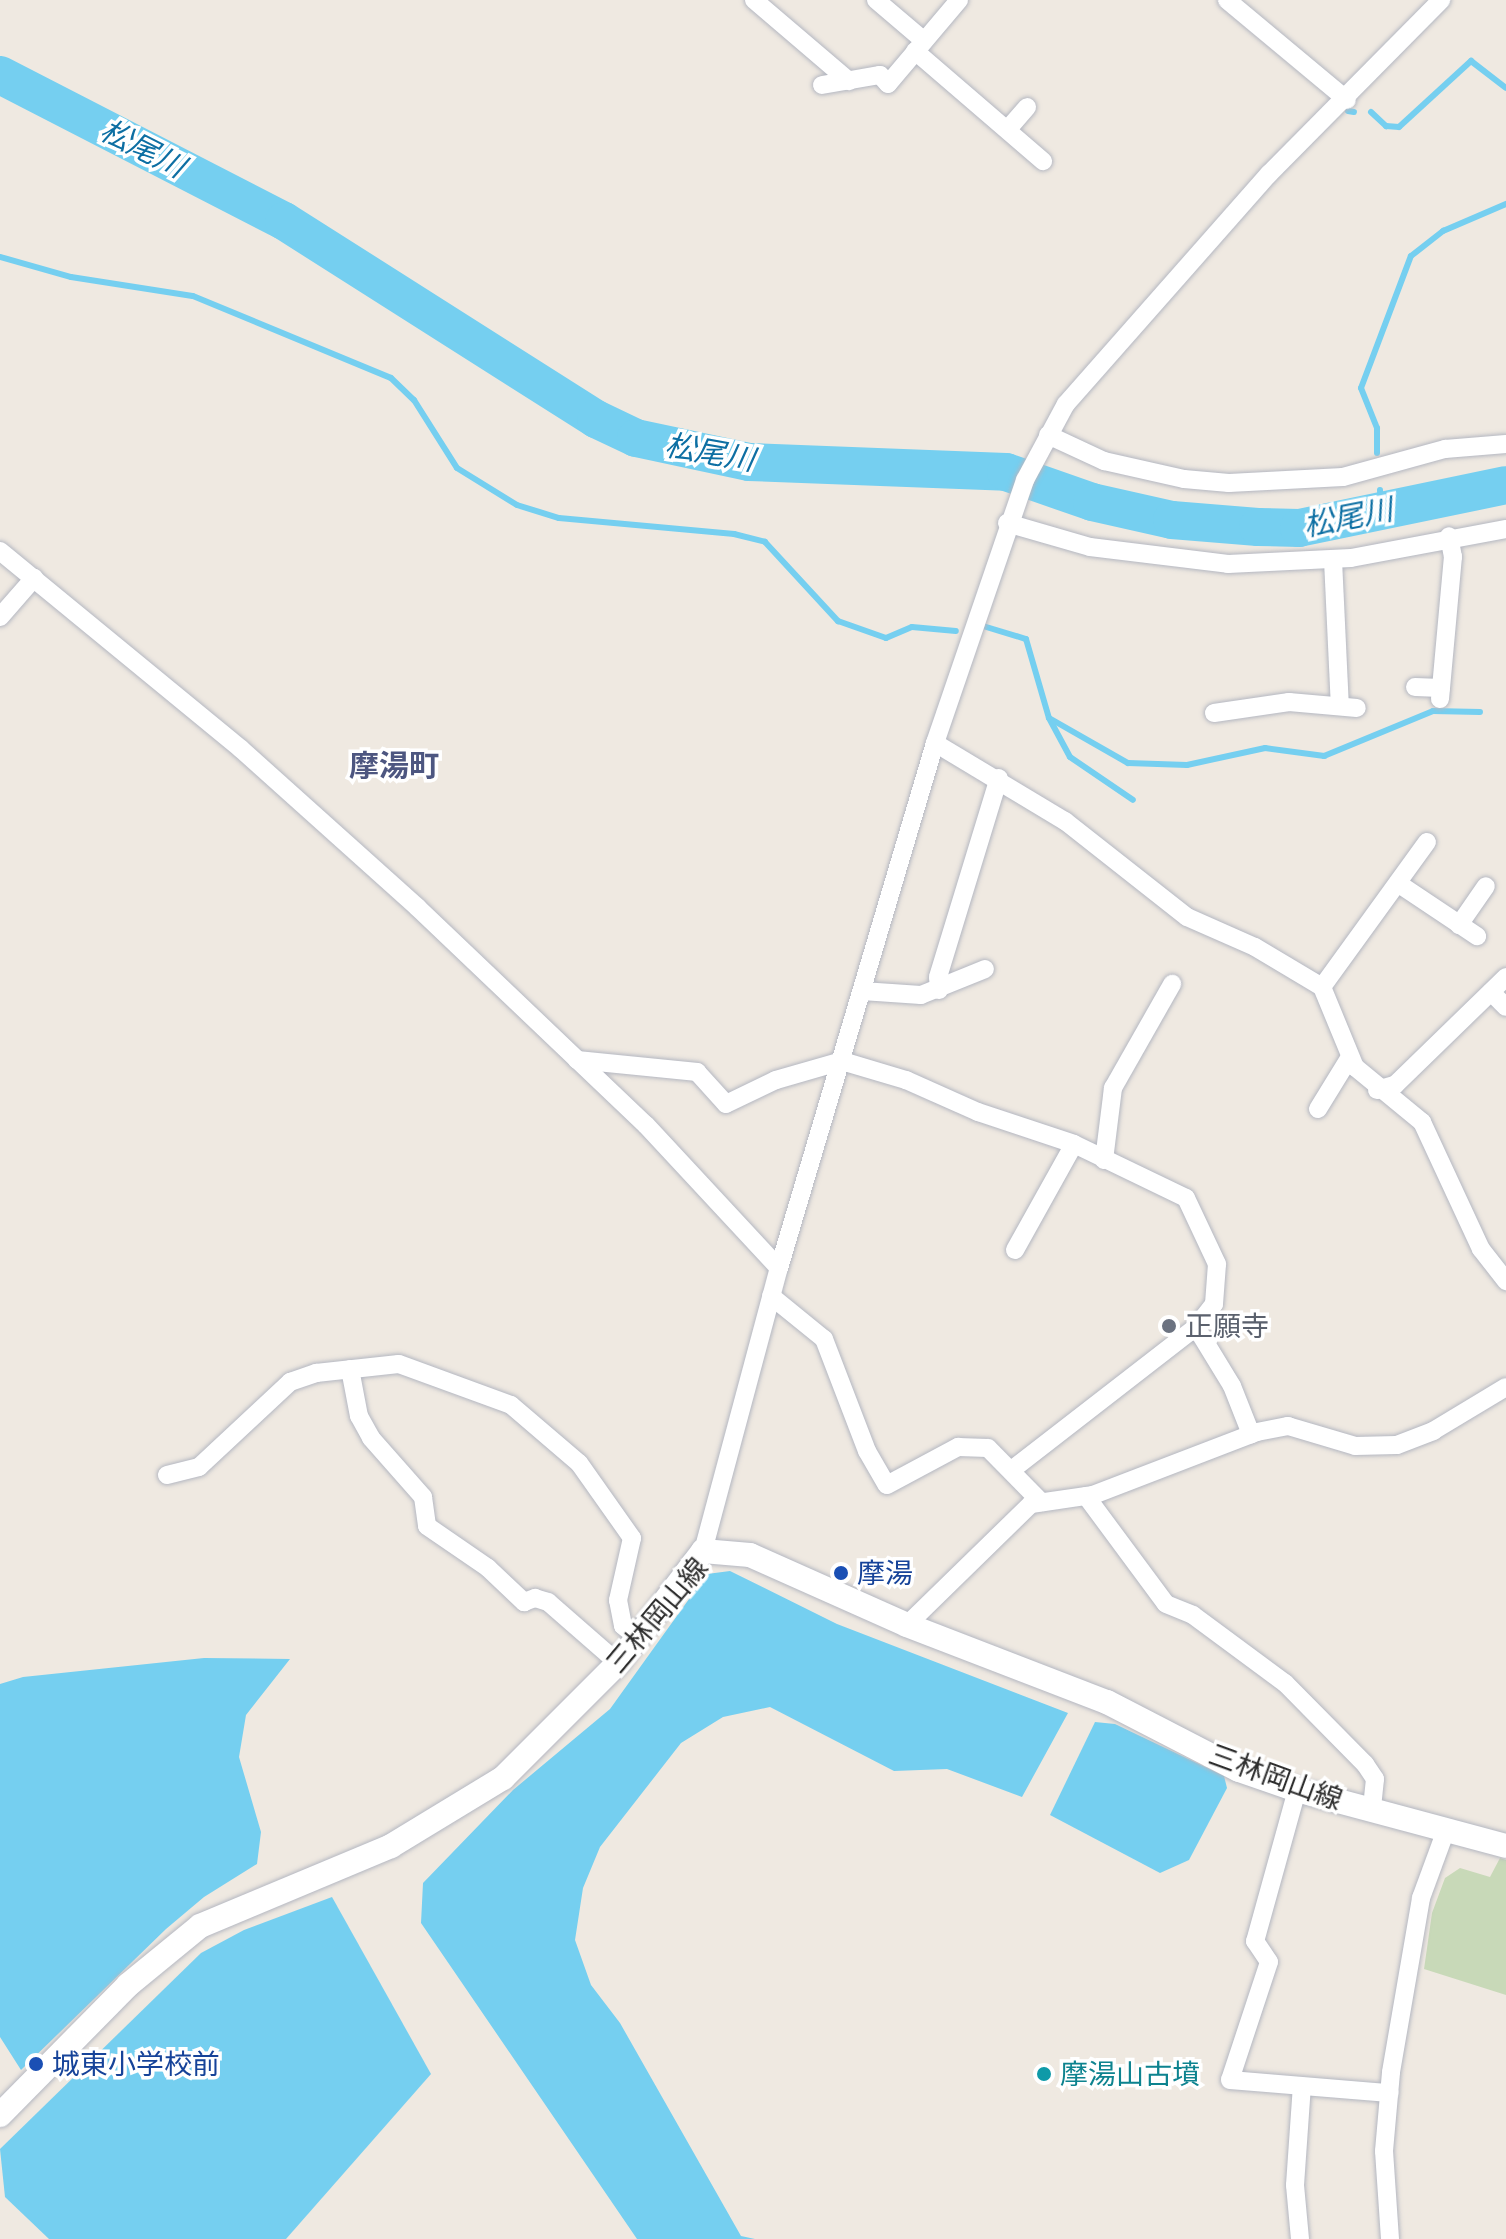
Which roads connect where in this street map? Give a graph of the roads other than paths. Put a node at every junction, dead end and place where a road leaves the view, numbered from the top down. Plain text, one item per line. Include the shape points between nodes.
1 (754, 0) edge
2 (876, 0) edge
3 (959, 0) edge
4 (1227, 0) edge
5 (1441, 0) edge
6 (919, 46) junction
7 (849, 81) junction
8 (822, 85) dead end
9 (1347, 100) junction
10 (1027, 107) dead end
11 (1008, 129) junction
12 (1043, 161) dead end
13 (1046, 438) junction
14 (1506, 444) edge
15 (1008, 520) junction
16 (1506, 529) edge
17 (1449, 536) junction
18 (0, 551) edge
19 (1333, 560) junction
20 (34, 578) junction
21 (0, 617) edge
22 (1338, 627) junction
23 (1319, 629) dead end
24 (1415, 687) dead end
25 (1214, 713) dead end
26 (935, 743) junction
27 (999, 778) junction
28 (1427, 842) dead end
29 (1399, 884) junction
30 (1486, 886) dead end
31 (1459, 925) junction
32 (1477, 936) dead end
33 (985, 969) dead end
34 (1506, 977) edge
35 (1172, 984) dead end
36 (1322, 987) junction
37 (939, 990) junction
38 (862, 991) junction
39 (1491, 992) junction
40 (1506, 1007) edge
41 (1350, 1057) junction
42 (577, 1060) junction
43 (842, 1061) junction
44 (1377, 1090) junction
45 (1318, 1109) dead end
46 (1074, 1144) junction
47 (1104, 1160) junction
48 (1015, 1250) dead end
49 (779, 1268) junction
50 (1506, 1281) edge
51 (771, 1296) junction
52 (1196, 1327) junction
53 (350, 1369) junction
54 (1506, 1387) edge
55 (1251, 1434) junction
56 (1013, 1469) junction
57 (167, 1475) dead end
58 (1086, 1496) junction
59 (1041, 1502) junction
60 (703, 1551) junction
61 (907, 1625) junction
62 (639, 1637) junction
63 (618, 1663) junction
64 (1297, 1790) junction
65 (1372, 1810) junction
66 (1446, 1830) junction
67 (1506, 1846) edge
68 (1302, 2086) junction
69 (1389, 2093) junction
70 (0, 2115) edge
71 (1300, 2239) edge
72 (1390, 2239) edge

1 - 7 street
2 - 6 street
3 - 6 street
4 - 9 street
5 - 9 street
6 - 7 street via 888,84 880,75
6 - 11 street
7 - 8 street
9 - 13 street via 1269,174 1066,404
10 - 11 street
11 - 12 street
13 - 14 street via 1104,461 1229,483 1343,477 1445,449
13 - 15 street
15 - 19 street via 1090,547 1154,558 1228,564
15 - 26 street
16 - 17 street
17 - 19 street
17 - 24 street via 1453,557 1440,694
18 - 20 street
19 - 22 street
20 - 21 street
20 - 42 street via 241,749
22 - 23 street
22 - 25 street via 1348,707 1289,702
26 - 27 street
26 - 38 street
27 - 36 street via 1065,821 1187,917 1255,947
27 - 37 street via 938,977
28 - 29 street
29 - 31 street
29 - 36 street
30 - 31 street
31 - 32 street
33 - 37 street
34 - 39 street
35 - 47 street via 1113,1088
36 - 41 street
37 - 38 street via 921,995
38 - 43 street
39 - 40 street
39 - 44 street via 1395,1085
41 - 44 street
41 - 45 street
42 - 43 street via 697,1072 726,1104 776,1080
42 - 49 street
43 - 46 street
43 - 49 street
44 - 50 street via 1422,1122 1481,1249
46 - 47 street
46 - 48 street
47 - 52 street via 1186,1198 1217,1264 1214,1304
49 - 51 street
51 - 56 street via 824,1339 867,1451 887,1485 958,1447 988,1448
51 - 60 street
52 - 55 street via 1232,1386
52 - 56 street
53 - 57 street via 290,1382 199,1467
53 - 62 street via 399,1364 511,1405 579,1463 632,1538 618,1600 623,1626
53 - 63 street via 359,1416 371,1438 423,1497 427,1526 488,1568 524,1602 548,1602
54 - 55 street via 1433,1431 1397,1445 1355,1446 1288,1426
55 - 58 street
56 - 59 street
58 - 59 street
58 - 65 street via 1166,1604 1193,1615 1285,1683 1365,1764 1375,1779
59 - 61 street via 1031,1504
60 - 61 main road, 三林岡山線 via 750,1555
60 - 62 main road, 三林岡山線
61 - 64 main road, 三林岡山線 via 1107,1702 1239,1770
62 - 63 main road, 三林岡山線
63 - 70 main road, 三林岡山線 via 514,1768 454,1811 341,1869 235,1907 171,1946
64 - 65 main road, 三林岡山線
64 - 68 street via 1255,1941 1269,1962 1230,2080
65 - 66 main road, 三林岡山線
66 - 67 main road, 三林岡山線
66 - 69 street via 1421,1898
68 - 69 street
68 - 71 street via 1295,2185
69 - 72 street via 1384,2151

